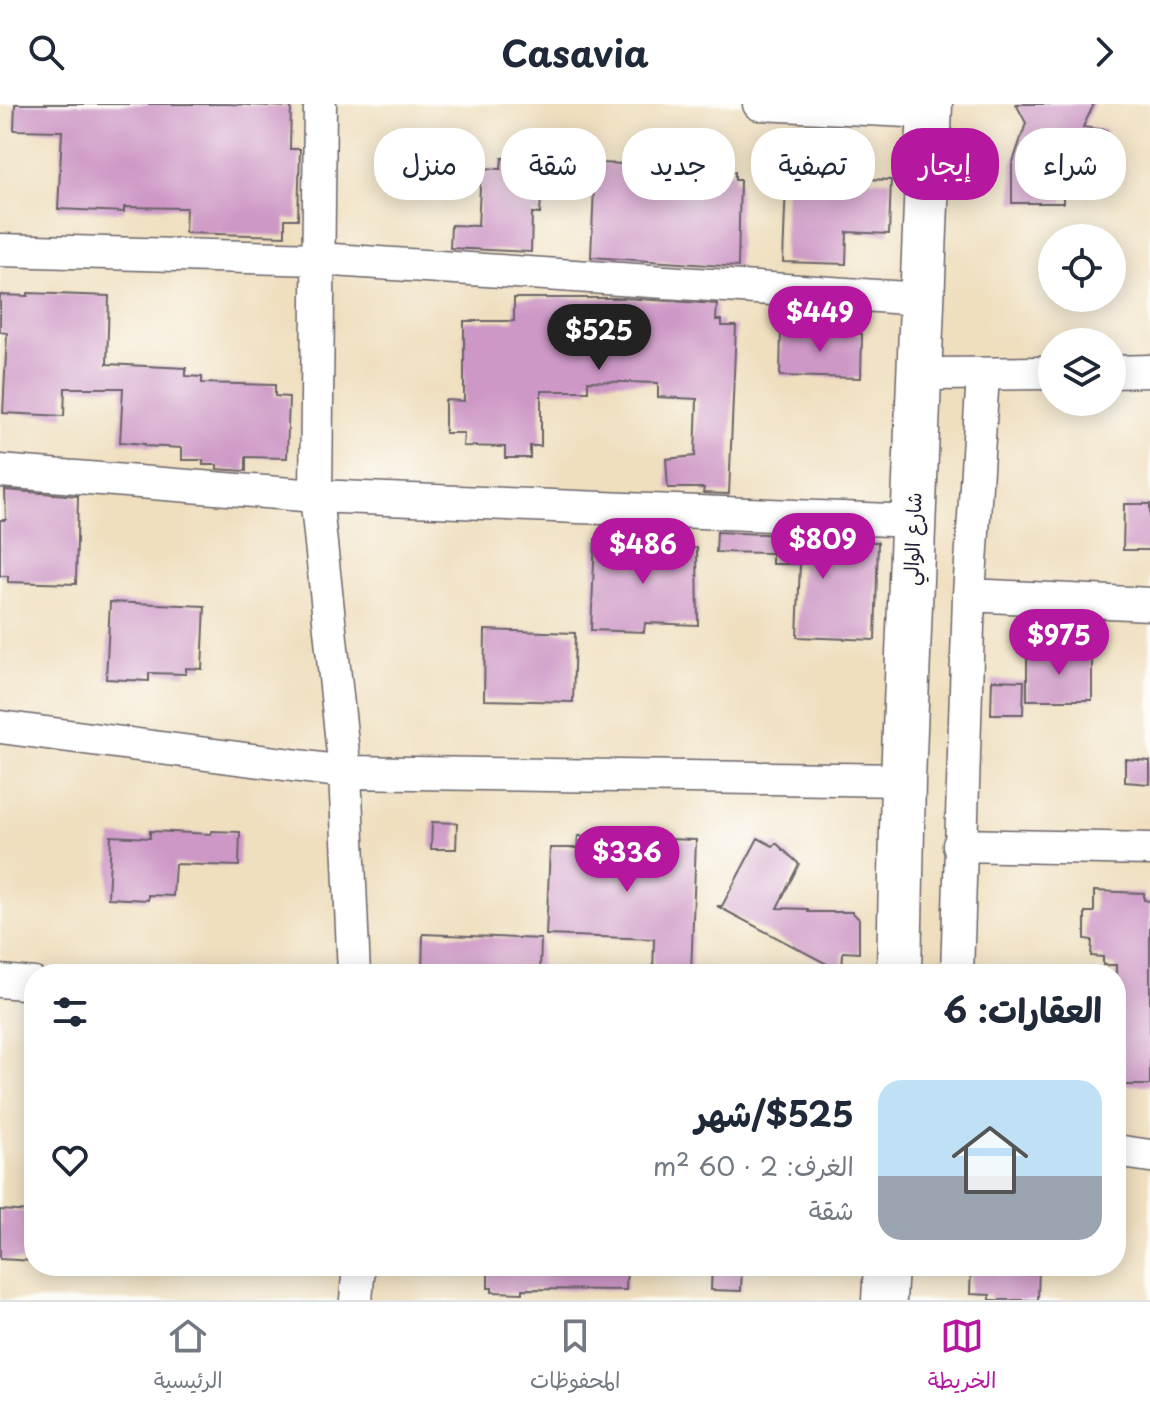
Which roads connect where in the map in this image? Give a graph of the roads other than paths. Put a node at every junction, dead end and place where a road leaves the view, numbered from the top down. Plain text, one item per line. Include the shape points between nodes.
1 (320, 104) edge
2 (759, 104) edge
3 (930, 108) edge
4 (0, 250) edge
5 (318, 259) junction
6 (922, 299) junction
7 (1150, 371) edge
8 (1126, 372) edge
9 (1038, 373) edge
10 (948, 376) junction
11 (0, 471) edge
12 (316, 496) junction
13 (914, 521) junction
14 (969, 595) junction
15 (1150, 604) edge
16 (0, 727) edge
17 (345, 772) junction
18 (903, 780) junction
19 (959, 845) junction
20 (1150, 849) edge
21 (354, 964) edge
22 (899, 964) edge
23 (957, 964) edge
24 (0, 981) edge
25 (24, 983) edge
26 (1126, 1152) edge
27 (1150, 1156) edge
28 (358, 1276) edge
29 (885, 1276) edge
30 (356, 1300) edge
31 (884, 1300) edge

1 - 5 street
2 - 3 street
3 - 6 main road, شارع الوالي
4 - 5 street
5 - 6 street
5 - 12 street
6 - 10 main road, شارع الوالي
7 - 8 street
9 - 10 street
10 - 13 main road, شارع الوالي
10 - 14 street
11 - 12 street
12 - 13 street
12 - 17 street
13 - 18 main road, شارع الوالي
14 - 15 street
14 - 19 street
16 - 17 street
17 - 18 street
17 - 21 street
18 - 22 main road, شارع الوالي
19 - 20 street
19 - 23 street
24 - 25 street
26 - 27 street
28 - 30 street
29 - 31 main road

